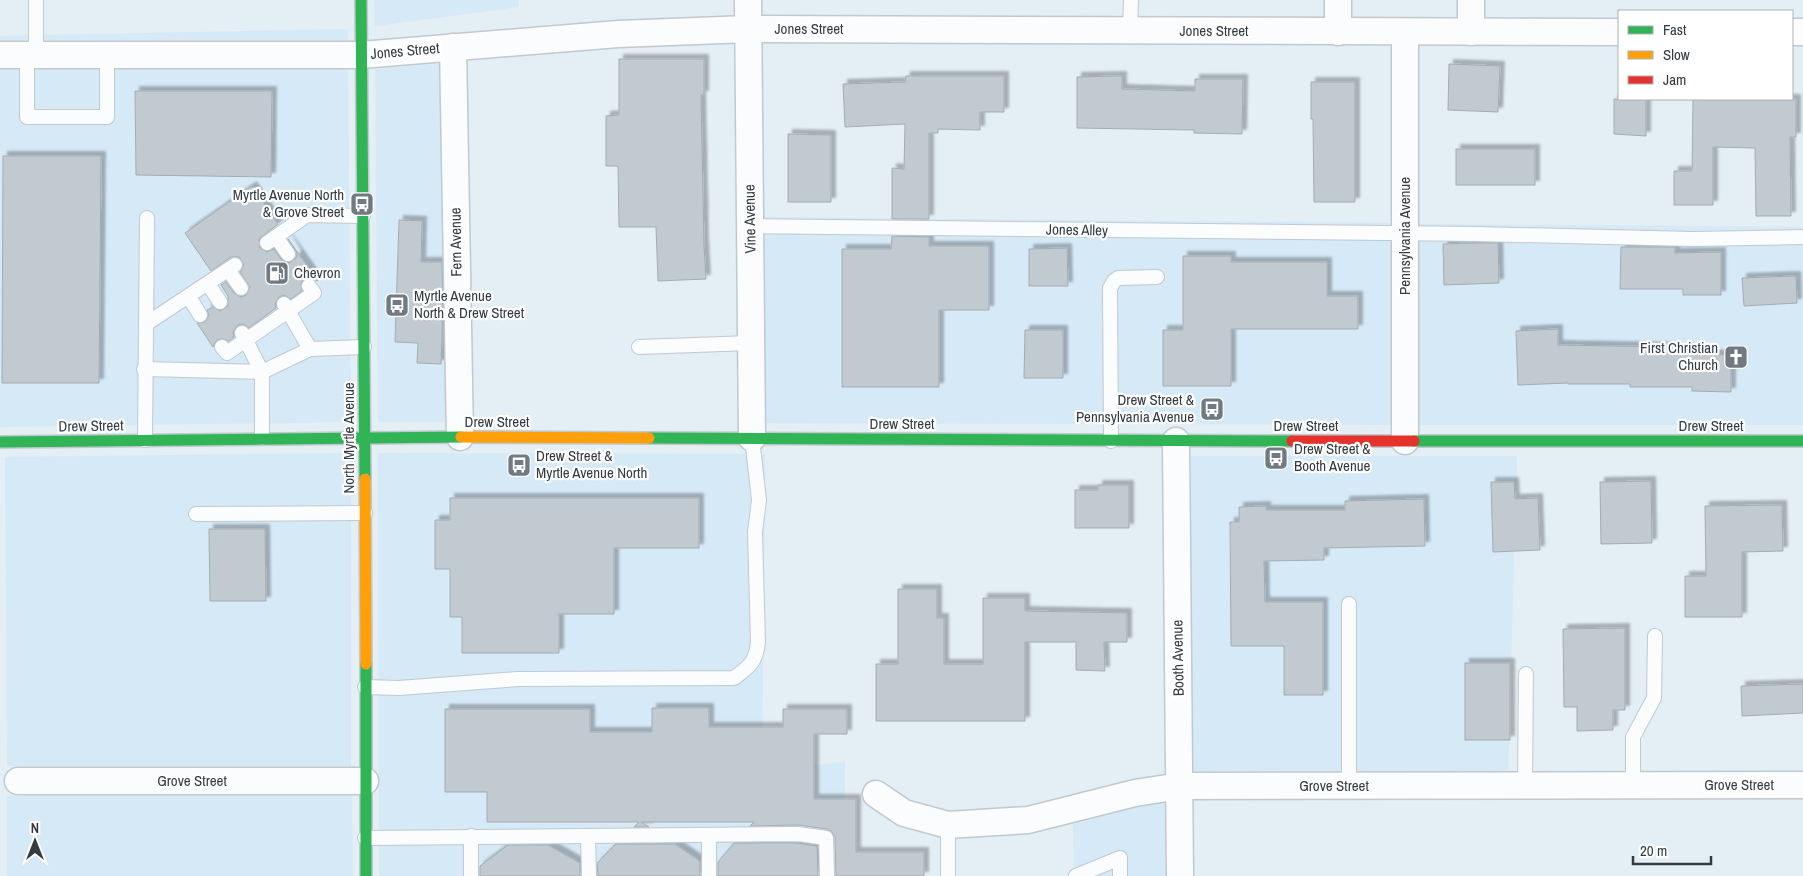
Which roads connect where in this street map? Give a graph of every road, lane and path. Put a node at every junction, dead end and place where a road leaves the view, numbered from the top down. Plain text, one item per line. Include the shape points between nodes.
1 (36, 0) edge
2 (361, 0) edge
3 (748, 0) edge
4 (1131, 0) edge
5 (1338, 0) edge
6 (1470, 0) edge
7 (748, 29) junction
8 (1130, 31) junction
9 (1338, 32) junction
10 (1405, 32) junction
11 (1470, 32) junction
12 (1618, 32) edge
13 (453, 47) junction
14 (0, 55) edge
15 (32, 55) junction
16 (107, 55) junction
17 (361, 55) junction
18 (363, 216) junction
19 (147, 218) dead end
20 (750, 226) junction
21 (1405, 234) junction
22 (1803, 237) edge
23 (288, 254) dead end
24 (1157, 277) dead end
25 (208, 284) junction
26 (309, 286) dead end
27 (241, 288) dead end
28 (188, 297) junction
29 (220, 302) dead end
30 (286, 307) junction
31 (200, 315) dead end
32 (146, 324) junction
33 (244, 336) junction
34 (751, 343) junction
35 (222, 346) dead end
36 (639, 346) dead end
37 (364, 347) junction
38 (310, 349) junction
39 (144, 369) junction
40 (262, 372) junction
41 (460, 437) junction
42 (262, 438) junction
43 (364, 438) junction
44 (752, 438) junction
45 (145, 440) junction
46 (1111, 441) junction
47 (1176, 441) junction
48 (1405, 441) junction
49 (1803, 441) edge
50 (0, 442) edge
51 (365, 513) junction
52 (196, 514) dead end
53 (1350, 604) dead end
54 (1655, 636) dead end
55 (1526, 674) dead end
56 (366, 687) junction
57 (18, 781) dead end
58 (365, 781) junction
59 (1633, 785) junction
60 (1803, 785) edge
61 (1180, 786) junction
62 (1350, 786) junction
63 (1525, 786) junction
64 (876, 794) dead end
65 (948, 824) junction
66 (709, 835) junction
67 (471, 836) junction
68 (588, 837) junction
69 (366, 838) junction
70 (366, 876) edge
71 (471, 876) edge
72 (589, 876) edge
73 (709, 876) edge
74 (827, 876) edge
75 (948, 876) edge
76 (1076, 876) edge
77 (1120, 876) edge
78 (1180, 876) edge

1 - 15 lane
2 - 17 main road, North Myrtle Avenue
3 - 7 street, Vine Avenue
4 - 8 lane
5 - 9 street
6 - 11 street
7 - 8 street, Jones Street
7 - 13 street, Jones Street via 618,34
7 - 20 street, Vine Avenue
8 - 9 street, Jones Street
9 - 10 street, Jones Street
10 - 11 street, Jones Street
10 - 21 street, Pennsylvania Avenue
11 - 12 street, Jones Street
13 - 17 street, Jones Street
13 - 41 street, Fern Avenue
14 - 15 street, Jones Street
15 - 16 street, Jones Street
15 - 16 lane via 26,118 107,118
16 - 17 street, Jones Street
17 - 18 main road, North Myrtle Avenue
18 - 23 lane via 307,215 271,240
18 - 37 main road, North Myrtle Avenue
19 - 32 lane
20 - 21 lane, Jones Alley
20 - 34 street, Vine Avenue
21 - 22 lane, Jones Alley via 1693,239
21 - 48 street, Pennsylvania Avenue
24 - 46 lane via 1118,278 1110,288
25 - 27 lane via 231,268
25 - 28 lane
25 - 29 lane
26 - 30 lane via 314,294
28 - 31 lane
28 - 32 lane
30 - 33 lane
30 - 38 lane
32 - 39 lane
33 - 35 lane via 227,353
33 - 40 lane
34 - 36 lane
34 - 44 street, Vine Avenue
37 - 38 lane
37 - 43 main road, North Myrtle Avenue
38 - 40 lane
39 - 40 lane
39 - 45 lane
40 - 42 lane
41 - 43 main road, Drew Street
41 - 44 main road, Drew Street
42 - 43 main road, Drew Street
42 - 45 main road, Drew Street
43 - 51 main road, North Myrtle Avenue
44 - 46 main road, Drew Street
44 - 56 lane via 759,500 755,532 758,642 757,654 750,666 734,678 518,679 399,688
45 - 50 main road, Drew Street
46 - 47 main road, Drew Street
47 - 48 main road, Drew Street
47 - 61 street, Booth Avenue
48 - 49 main road, Drew Street
51 - 52 lane
51 - 56 main road, North Myrtle Avenue
53 - 62 lane
54 - 59 lane via 1654,698 1633,737
55 - 63 lane
56 - 58 main road, North Myrtle Avenue
57 - 58 street, Grove Street
58 - 69 main road, North Myrtle Avenue
59 - 60 street, Grove Street
59 - 63 street, Grove Street
61 - 62 street, Grove Street
61 - 65 street, Grove Street via 1135,793 1028,820
61 - 78 street, Booth Avenue
62 - 63 street, Grove Street
64 - 65 street, Grove Street via 904,813
65 - 75 lane
66 - 68 lane
66 - 73 lane
66 - 74 lane via 798,834 826,838
67 - 68 lane
67 - 69 lane
67 - 71 lane
68 - 72 lane
69 - 70 main road, North Myrtle Avenue
76 - 77 lane via 1120,858

